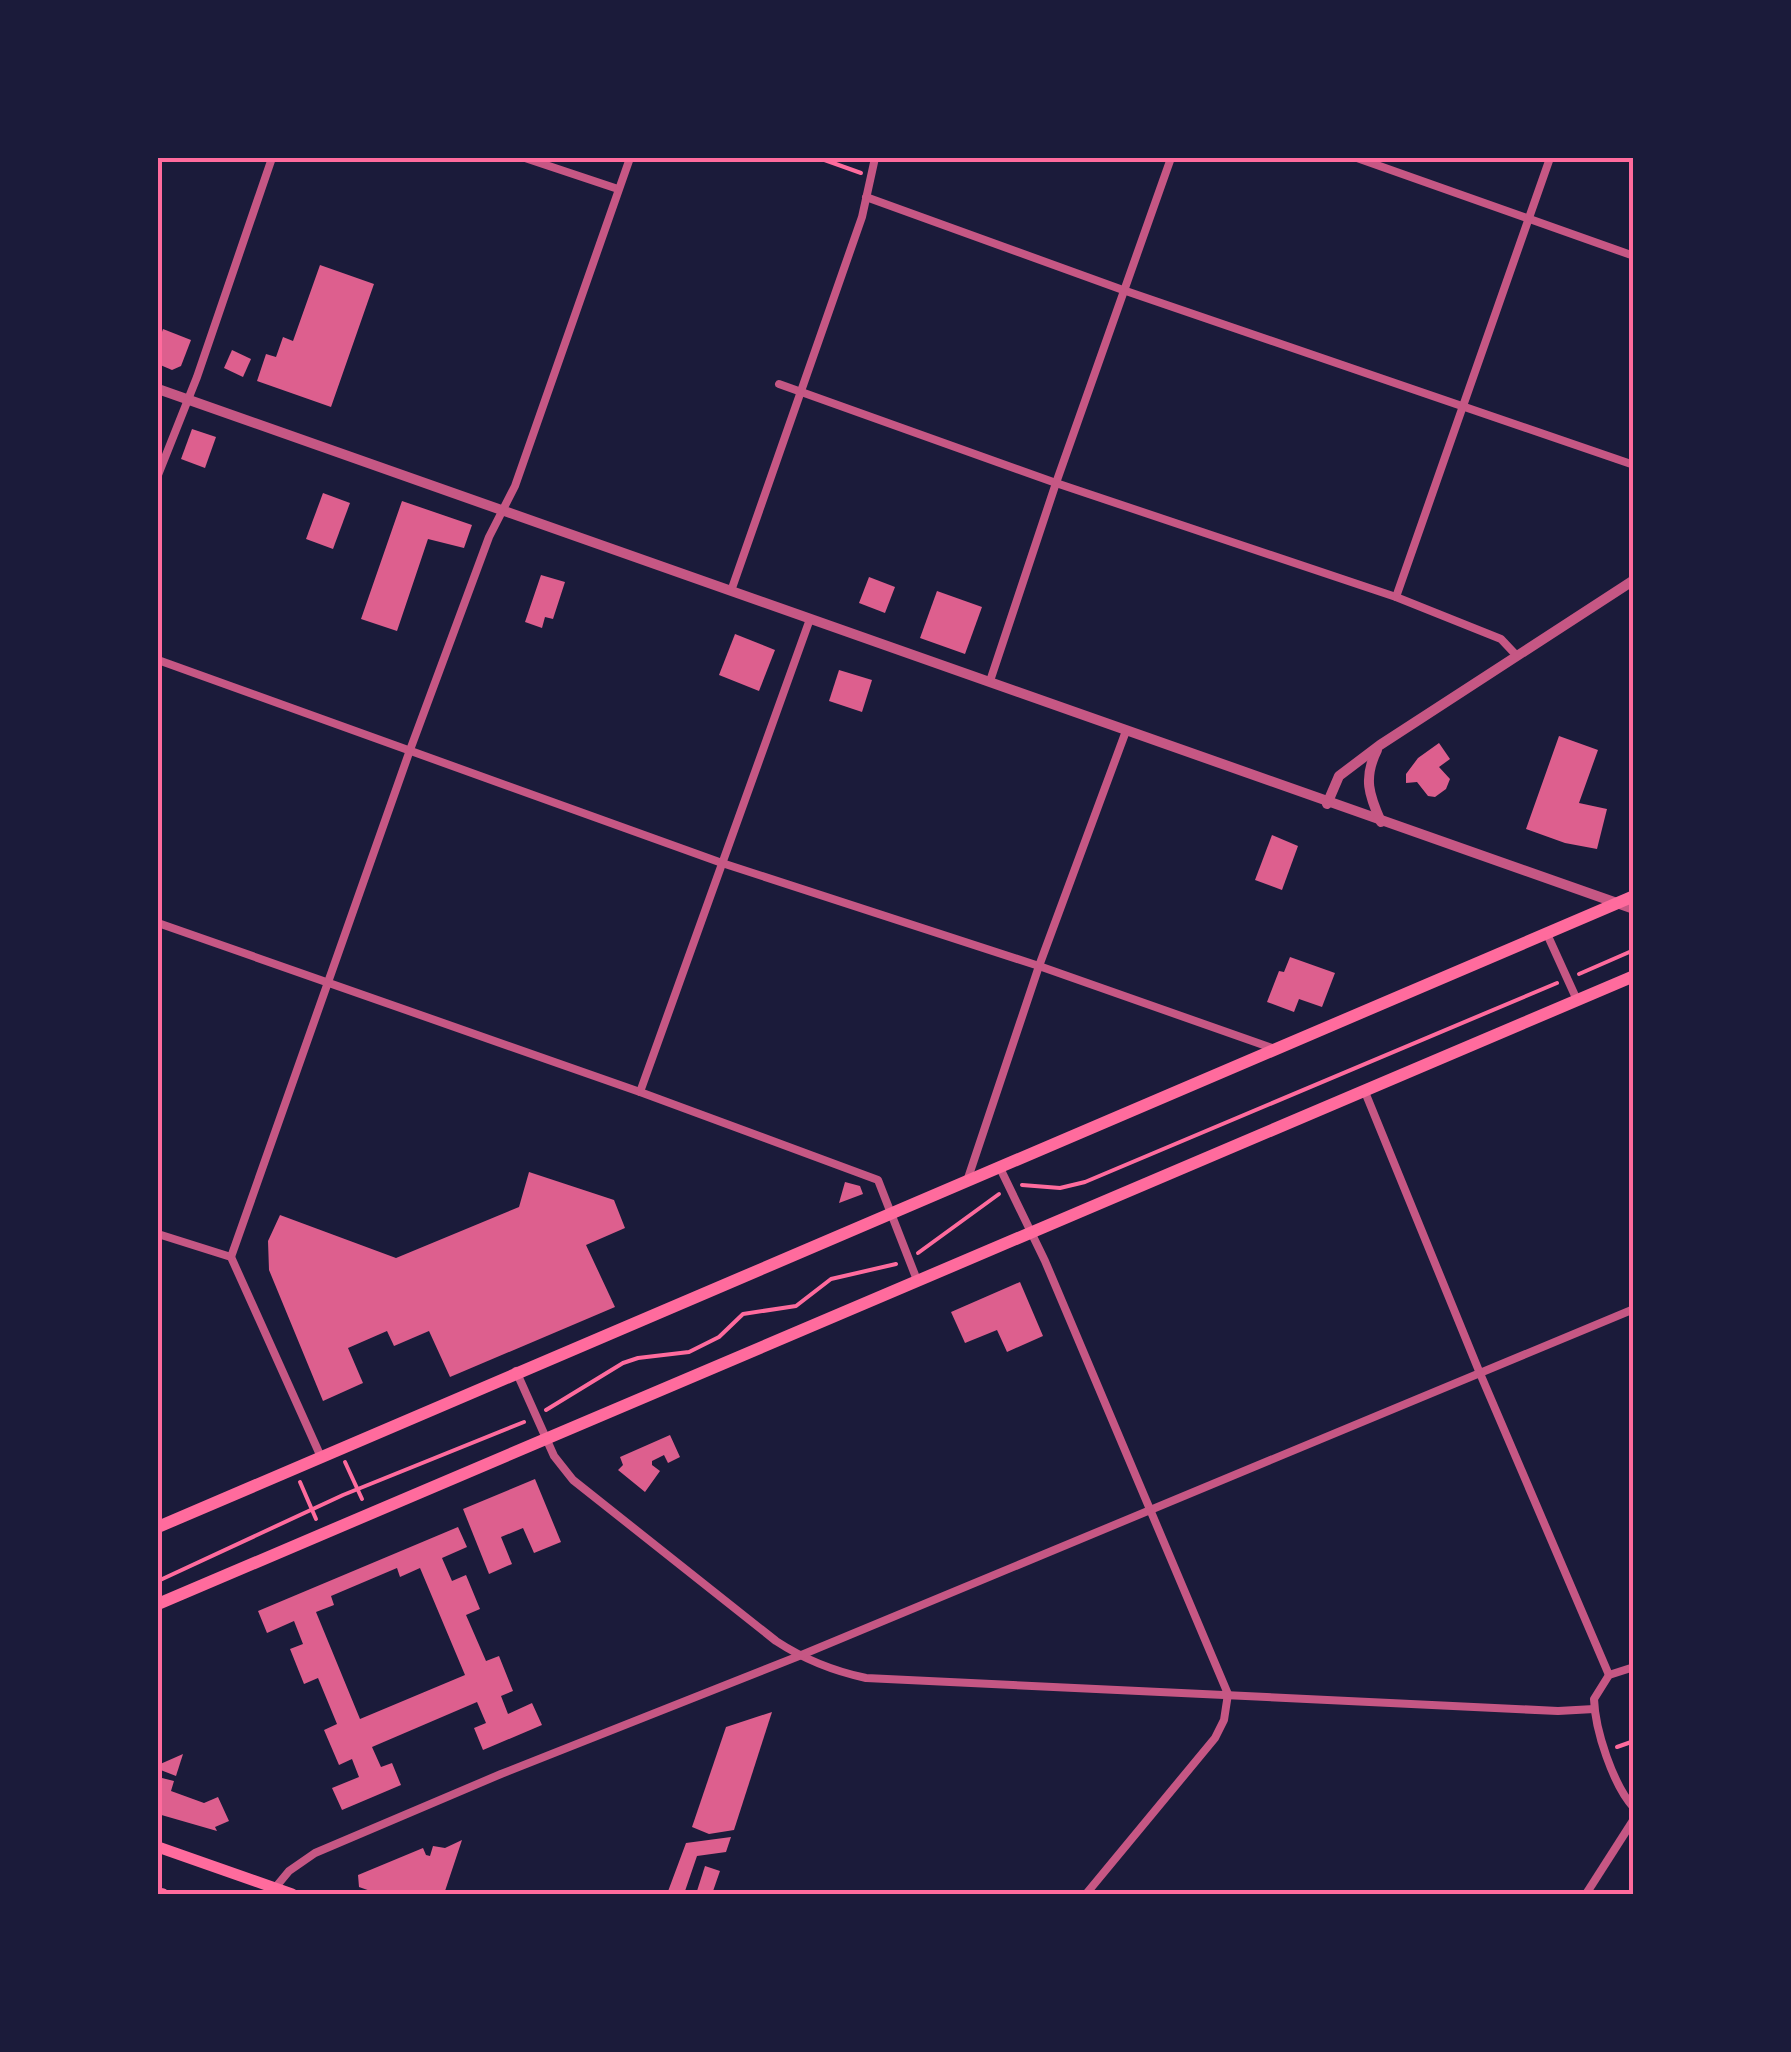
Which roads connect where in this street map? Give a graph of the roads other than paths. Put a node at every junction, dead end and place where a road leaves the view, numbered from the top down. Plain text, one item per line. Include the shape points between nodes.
1 (272, 158) edge
2 (526, 158) edge
3 (630, 158) edge
4 (875, 158) edge
5 (1171, 158) edge
6 (1357, 158) edge
7 (1550, 158) edge
8 (618, 189) junction
9 (866, 197) junction
10 (1528, 219) junction
11 (1634, 256) edge
12 (1123, 290) junction
13 (779, 384) dead end
14 (158, 389) edge
15 (804, 391) junction
16 (187, 400) junction
17 (1462, 407) junction
18 (1634, 465) edge
19 (158, 475) edge
20 (1056, 483) junction
21 (502, 510) junction
22 (1634, 580) edge
23 (730, 591) junction
24 (1396, 597) junction
25 (810, 619) junction
26 (1517, 656) junction
27 (158, 660) edge
28 (990, 681) junction
29 (1126, 731) junction
30 (1380, 745) junction
31 (410, 750) junction
32 (1327, 804) junction
33 (1381, 822) junction
34 (722, 863) junction
35 (1634, 896) edge
36 (1616, 903) junction
37 (1634, 909) edge
38 (158, 923) edge
39 (1547, 934) junction
40 (1039, 966) junction
41 (1634, 976) edge
42 (327, 982) junction
43 (1576, 1000) junction
44 (1276, 1050) junction
45 (640, 1092) junction
46 (1365, 1092) junction
47 (1000, 1168) junction
48 (967, 1183) junction
49 (892, 1214) junction
50 (1029, 1233) junction
51 (158, 1234) edge
52 (231, 1257) junction
53 (917, 1280) junction
54 (1634, 1308) edge
55 (1479, 1370) junction
56 (516, 1371) junction
57 (546, 1438) junction
58 (321, 1457) junction
59 (1149, 1509) junction
60 (158, 1527) edge
61 (158, 1604) edge
62 (800, 1656) junction
63 (1634, 1667) edge
64 (1610, 1675) junction
65 (1228, 1694) junction
66 (1594, 1709) junction
67 (1634, 1808) edge
68 (1634, 1819) edge
69 (158, 1848) edge
70 (272, 1891) edge
71 (292, 1894) edge
72 (1086, 1894) edge
73 (1586, 1894) edge

1 - 16 street
2 - 8 street
3 - 8 street
4 - 9 street
5 - 12 street
6 - 10 street
7 - 10 street
8 - 21 street
9 - 12 street
9 - 15 street
10 - 11 street
10 - 17 street
12 - 17 street
12 - 20 street
13 - 15 street
14 - 16 street
15 - 20 street
15 - 23 street
16 - 19 street
16 - 21 street
17 - 18 street
17 - 24 street
20 - 24 street
20 - 28 street
21 - 23 street
21 - 31 street
22 - 26 street
23 - 25 street
24 - 26 street via 1501,639
25 - 28 street
25 - 34 street
26 - 30 street
27 - 31 street
28 - 29 street
29 - 32 street
29 - 40 street
30 - 32 street via 1339,776
30 - 33 street via 1366,785
31 - 34 street
31 - 42 street
32 - 33 street
33 - 36 street
34 - 40 street
34 - 45 street
35 - 36 main road
36 - 37 street
36 - 39 main road
38 - 42 street
39 - 43 street
39 - 44 main road
40 - 44 street
40 - 48 street
41 - 43 main road
42 - 45 street
42 - 52 street
43 - 46 main road
44 - 47 main road
45 - 49 street via 878,1180
46 - 50 main road
46 - 55 street
47 - 48 main road
47 - 50 street
48 - 49 main road
49 - 53 street
49 - 56 main road
50 - 53 main road
50 - 59 street
51 - 52 street
52 - 58 street
53 - 57 main road
54 - 55 street
55 - 59 street
55 - 64 street
56 - 57 street
56 - 58 main road
57 - 61 main road
57 - 62 street via 572,1480
58 - 60 main road
59 - 62 street
59 - 65 street
62 - 65 street via 866,1678
62 - 70 street via 315,1854
63 - 64 street
64 - 66 street via 1596,1693
65 - 66 street
65 - 72 street via 1216,1738
66 - 67 street
68 - 73 street
69 - 70 main road
70 - 71 main road

